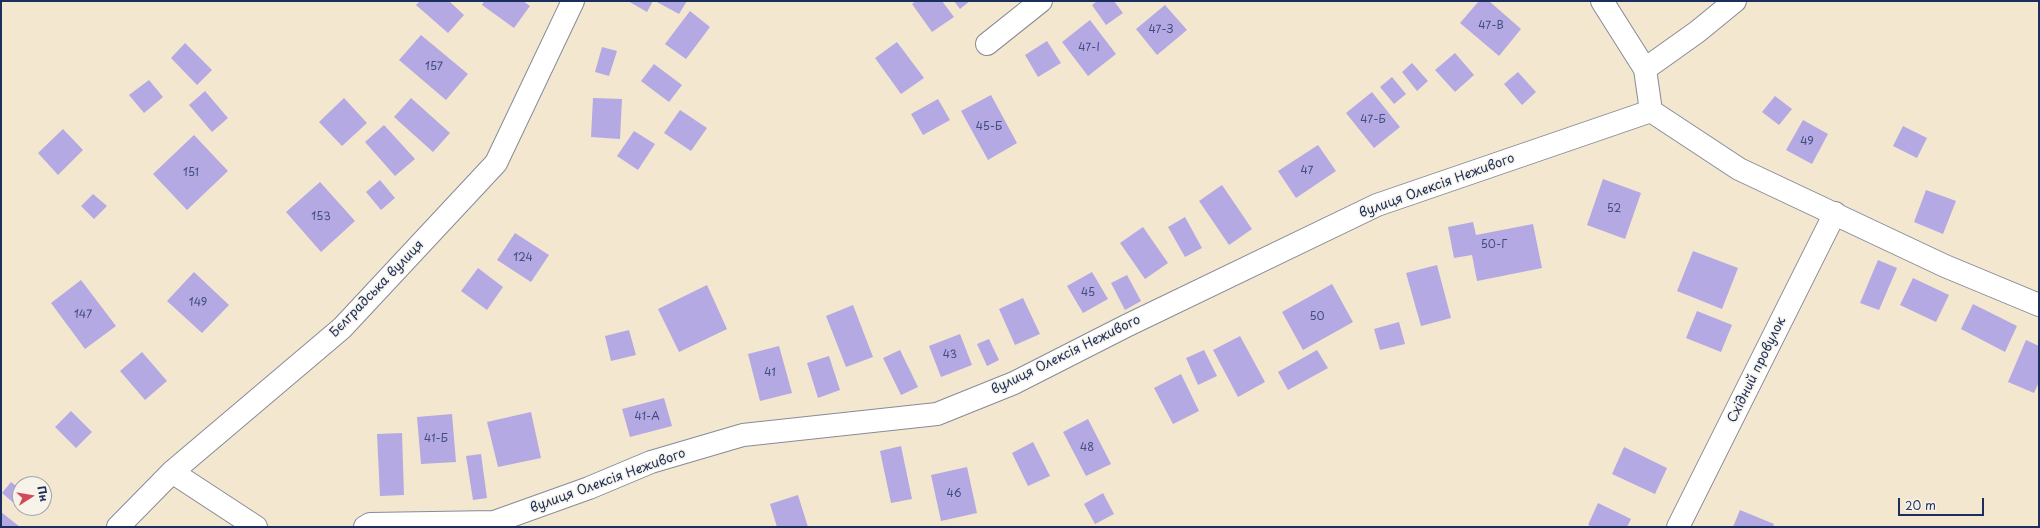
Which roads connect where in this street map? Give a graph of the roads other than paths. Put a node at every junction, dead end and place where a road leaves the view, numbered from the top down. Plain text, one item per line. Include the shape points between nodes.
1 (573, 1) edge
2 (1041, 1) edge
3 (1602, 1) edge
4 (1735, 1) edge
5 (987, 44) dead end
6 (1645, 69) junction
7 (1651, 111) junction
8 (1835, 213) junction
9 (2039, 305) edge
10 (172, 472) junction
11 (118, 527) edge
12 (256, 527) edge
13 (365, 527) edge
14 (1678, 527) edge

1 - 10 street, Бєлградська вулиця via 496,163 342,328
2 - 5 street
3 - 6 street
4 - 6 street
6 - 7 street
7 - 8 street via 1739,169
7 - 13 street, вулиця Олексія Неживого via 1377,205 1014,383 937,414 743,435 651,462 589,488 494,522 370,524
8 - 9 street via 1945,266
8 - 14 street, Східний провулок
10 - 11 street, Бєлградська вулиця
10 - 12 street

